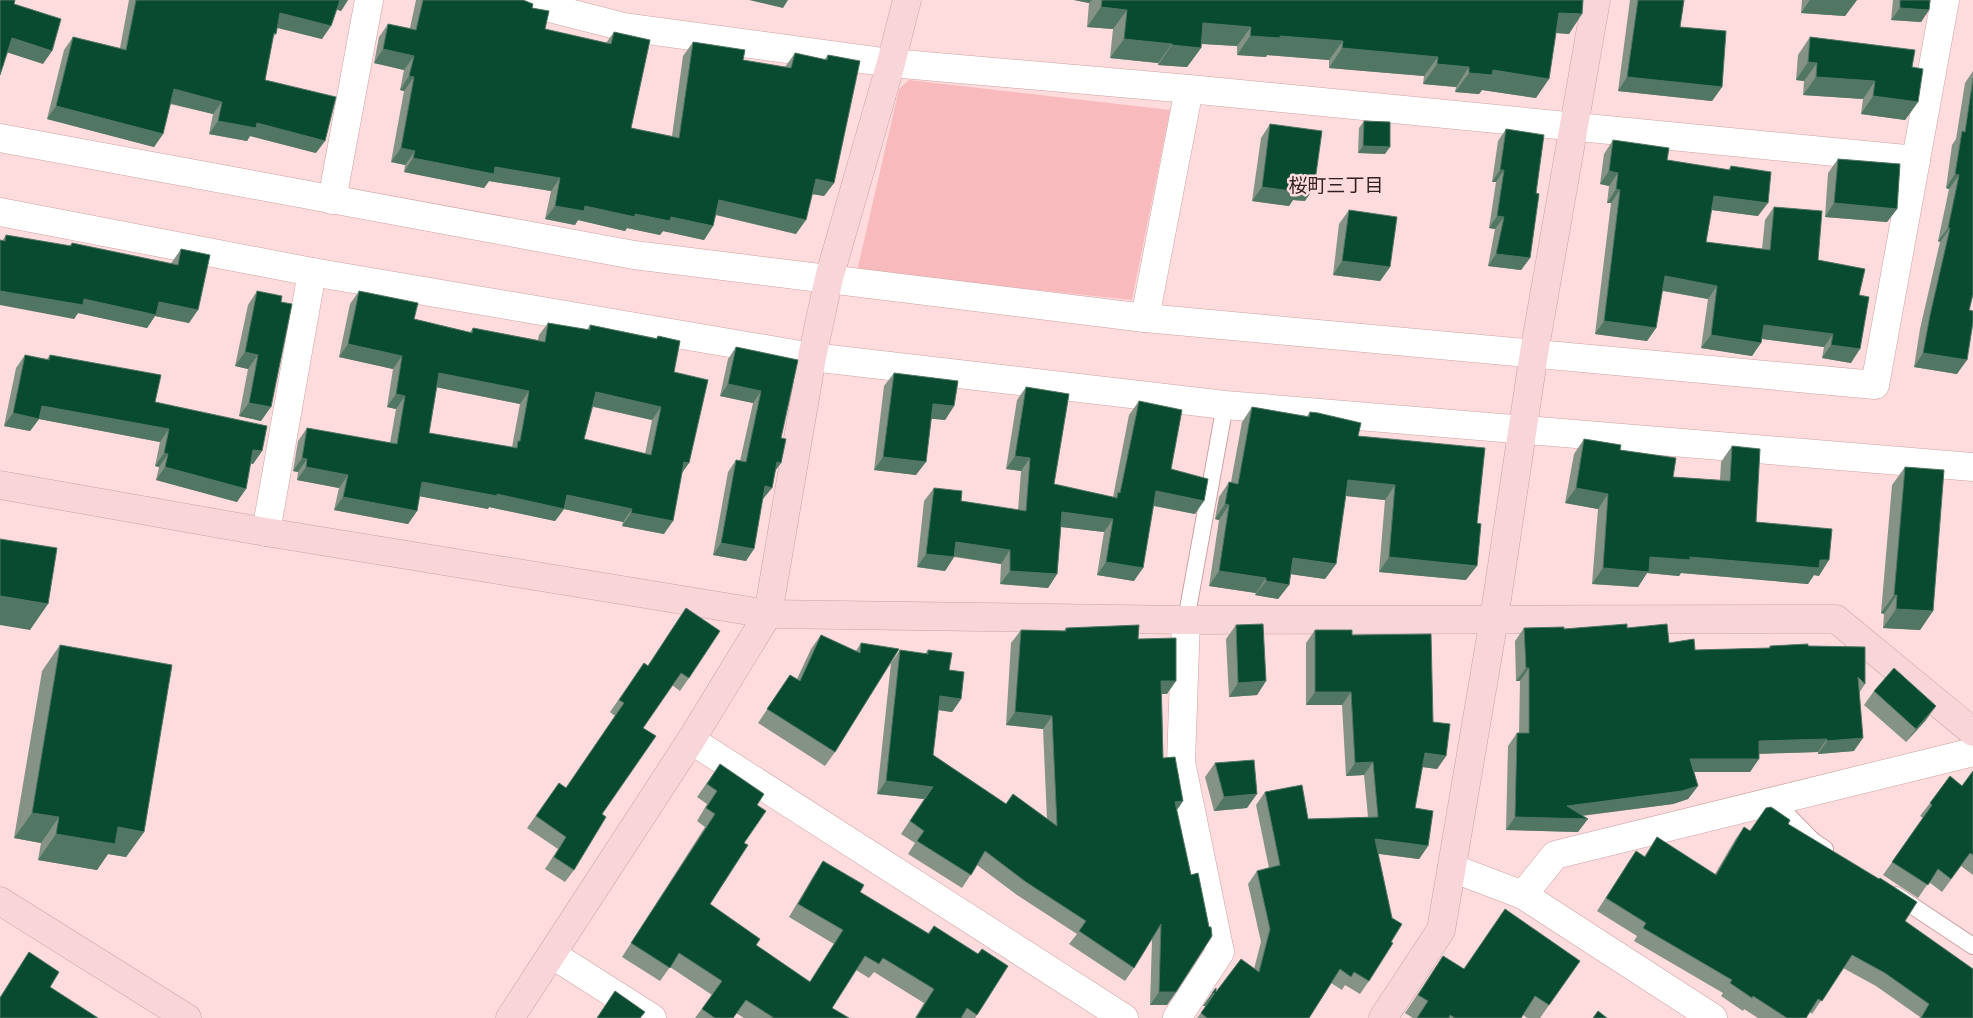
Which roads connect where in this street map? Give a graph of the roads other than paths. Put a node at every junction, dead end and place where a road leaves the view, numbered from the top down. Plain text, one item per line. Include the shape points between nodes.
1 (369, 0) edge
2 (518, 0) edge
3 (907, 0) edge
4 (1596, 0) edge
5 (1945, 0) edge
6 (891, 63) junction
7 (1189, 89) junction
8 (1574, 126) junction
9 (0, 138) edge
10 (1916, 160) junction
11 (332, 200) junction
12 (0, 212) edge
13 (312, 272) junction
14 (829, 278) junction
15 (1145, 318) junction
16 (1534, 353) junction
17 (812, 357) junction
18 (1225, 405) junction
19 (1524, 429) junction
20 (1973, 467) edge
21 (0, 485) edge
22 (266, 532) junction
23 (768, 614) junction
24 (1494, 619) junction
25 (1186, 620) junction
26 (1973, 732) edge
27 (691, 740) junction
28 (1973, 752) edge
29 (1774, 801) junction
30 (1837, 857) edge
31 (1452, 868) junction
32 (1885, 888) edge
33 (1523, 895) junction
34 (0, 900) edge
35 (1973, 946) edge
36 (552, 954) junction
37 (187, 1018) edge
38 (510, 1018) edge
39 (652, 1018) edge
40 (1124, 1018) edge
41 (1177, 1018) edge
42 (1383, 1018) edge
43 (1713, 1018) edge

1 - 11 street
2 - 6 street via 624,27
3 - 6 street
4 - 8 street
5 - 10 street
6 - 7 street
6 - 14 street
7 - 8 street
7 - 15 street
8 - 10 street
8 - 16 street
9 - 11 street
10 - 16 street via 1875,385
11 - 14 street via 634,255
12 - 13 street
13 - 17 street
13 - 22 street
14 - 15 street
14 - 17 street
15 - 16 street
16 - 19 street
17 - 18 street
17 - 23 street
18 - 19 street
18 - 25 lane
19 - 20 street
19 - 24 street
21 - 22 street
22 - 23 street
23 - 25 street
23 - 27 street
24 - 25 street
24 - 26 street via 1836,619
24 - 31 street
25 - 41 street via 1181,762 1220,952
27 - 36 street
27 - 40 street
28 - 29 street
29 - 30 lane via 1813,841
29 - 33 street via 1555,855
31 - 33 street
31 - 42 street via 1440,930
32 - 35 lane
33 - 43 street
34 - 37 street
36 - 38 street
36 - 39 street

